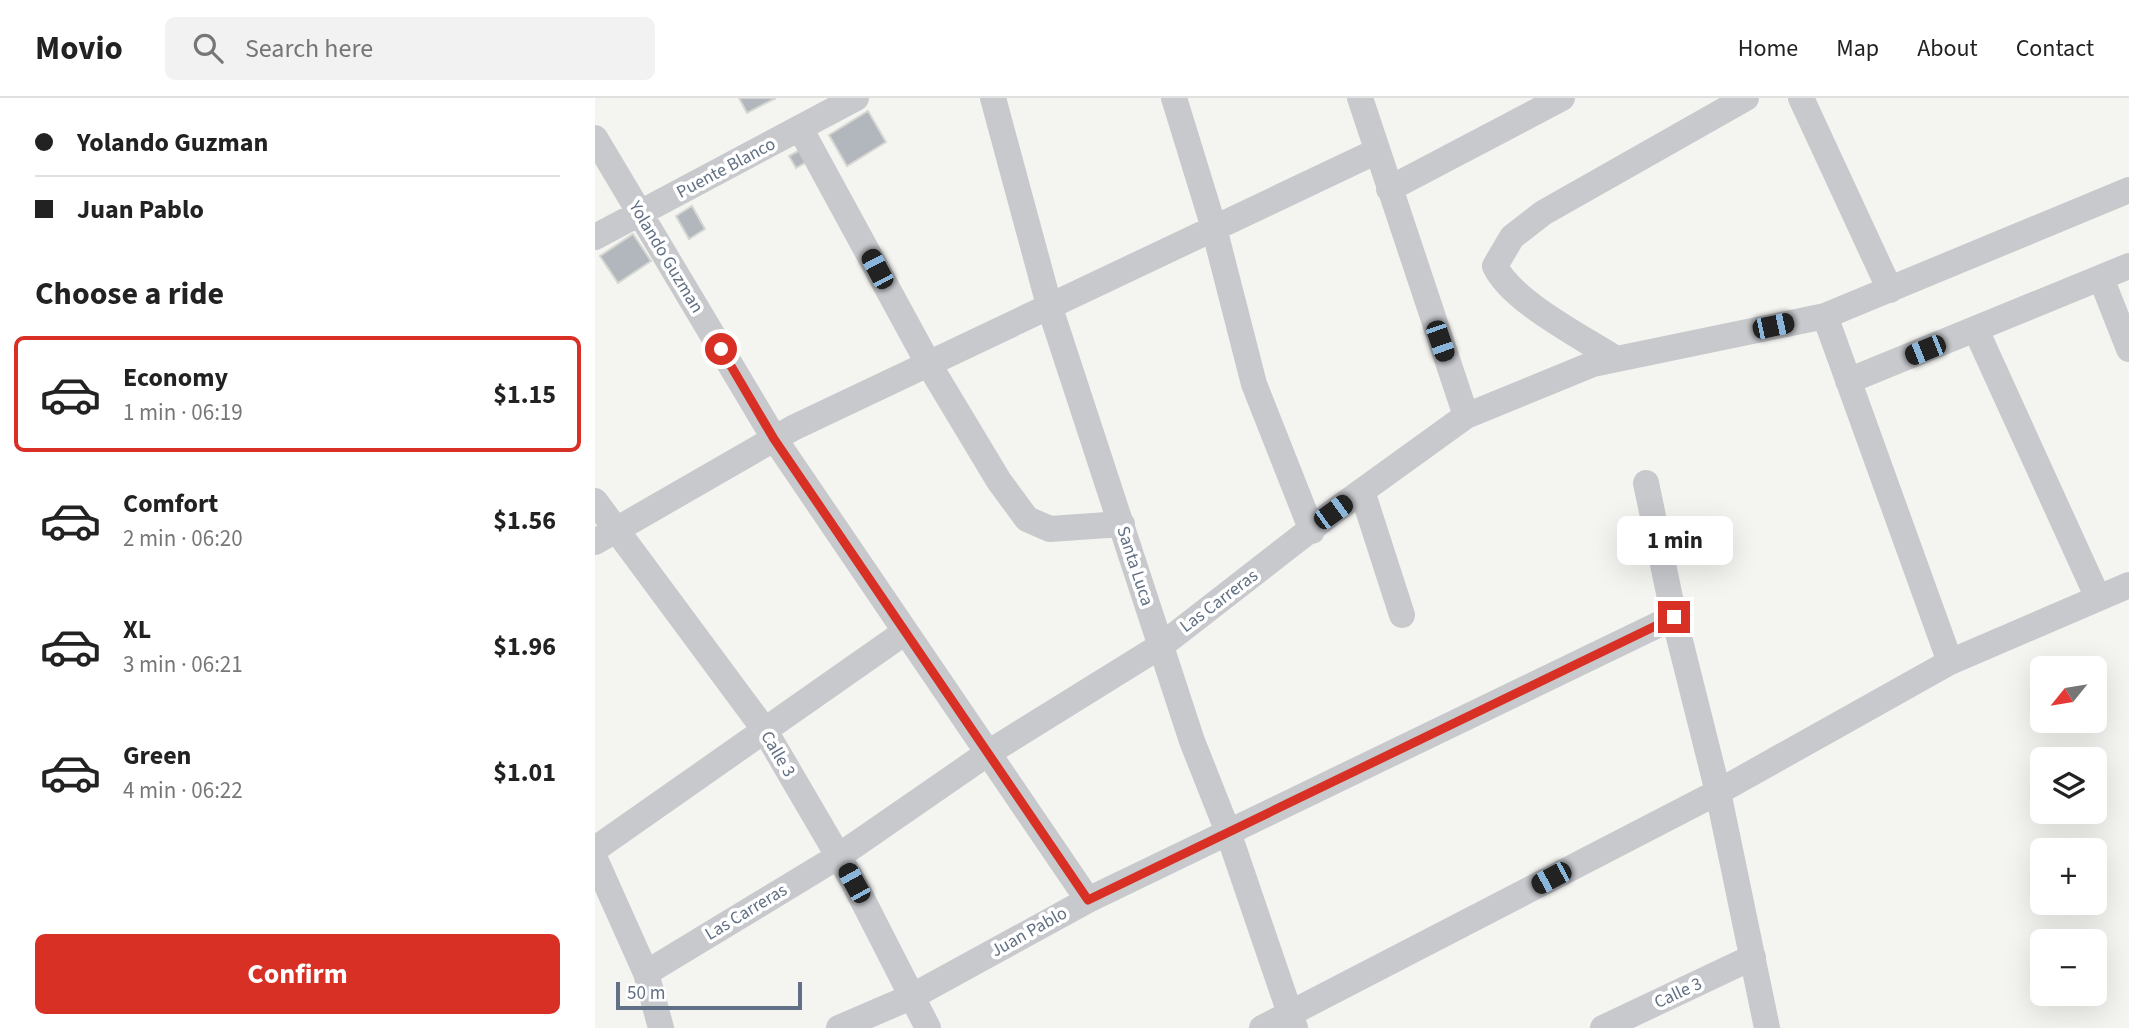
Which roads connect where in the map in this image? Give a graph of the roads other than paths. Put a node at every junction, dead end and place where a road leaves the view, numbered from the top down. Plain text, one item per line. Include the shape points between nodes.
1 (856, 98) edge
2 (993, 98) edge
3 (1174, 98) edge
4 (1360, 98) edge
5 (1562, 98) edge
6 (1746, 98) edge
7 (1801, 98) edge
8 (800, 128) junction
9 (595, 138) edge
10 (1377, 152) junction
11 (1389, 189) junction
12 (2129, 190) edge
13 (640, 214) junction
14 (1214, 228) junction
15 (595, 237) edge
16 (2129, 266) edge
17 (2101, 278) junction
18 (1890, 290) junction
19 (1049, 305) junction
20 (1825, 316) junction
21 (1976, 330) junction
22 (2129, 349) edge
23 (1616, 359) junction
24 (927, 363) junction
25 (1848, 381) junction
26 (1466, 416) junction
27 (774, 439) junction
28 (1646, 483) dead end
29 (1362, 491) junction
30 (595, 501) edge
31 (1122, 524) junction
32 (619, 531) junction
33 (1311, 531) junction
34 (595, 542) edge
35 (2129, 585) edge
36 (2098, 598) junction
37 (1402, 615) dead end
38 (1674, 617) junction
39 (905, 632) junction
40 (1161, 645) junction
41 (1950, 662) junction
42 (764, 729) junction
43 (988, 753) junction
44 (1718, 792) junction
45 (1228, 832) junction
46 (595, 849) edge
47 (839, 856) junction
48 (595, 859) edge
49 (1088, 900) junction
50 (1753, 957) junction
51 (646, 972) junction
52 (911, 997) junction
53 (1291, 1021) edge
54 (660, 1028) edge
55 (839, 1028) edge
56 (928, 1028) edge
57 (1262, 1028) edge
58 (1604, 1028) edge
59 (1767, 1028) edge

1 - 8 street, Puente Blanco
2 - 19 street, Santa Luca
3 - 14 street
4 - 10 street
5 - 11 street
6 - 23 street via 1543,213 1512,237 1498,256 1499,276 1533,306
7 - 18 street
8 - 13 street, Puente Blanco
8 - 24 street
9 - 13 street, Yolando Guzman
10 - 11 street
10 - 14 street
11 - 26 street
12 - 18 street, Las Carreras
13 - 15 street, Puente Blanco
13 - 27 street, Yolando Guzman
14 - 19 street
14 - 33 street via 1254,384
16 - 17 street
17 - 21 street
17 - 22 street
18 - 20 street, Las Carreras
19 - 24 street
19 - 31 street, Santa Luca
20 - 23 street, Las Carreras
20 - 25 street
21 - 25 street
21 - 36 street
23 - 26 street, Las Carreras via 1568,373
24 - 27 street
24 - 31 street via 1027,519 1050,529
25 - 41 street
26 - 29 street, Las Carreras
27 - 32 street
27 - 39 street, Yolando Guzman
28 - 38 street
29 - 33 street, Las Carreras
29 - 37 street
30 - 32 street, Calle 3
31 - 40 street, Santa Luca
32 - 34 street
32 - 42 street, Calle 3
33 - 40 street, Las Carreras
35 - 36 street
36 - 41 street
38 - 44 street
38 - 45 street, Juan Pablo
39 - 42 street
39 - 43 street, Yolando Guzman
40 - 43 street, Las Carreras
40 - 45 street, Santa Luca
41 - 44 street
42 - 46 street
42 - 47 street, Calle 3
43 - 47 street, Las Carreras
43 - 49 street, Yolando Guzman
44 - 50 street
44 - 53 street
45 - 49 street, Juan Pablo
45 - 53 street, Santa Luca
47 - 51 street, Las Carreras
47 - 52 street, Calle 3
48 - 51 street
49 - 52 street, Juan Pablo
50 - 58 street, Calle 3
50 - 59 street
51 - 54 street
52 - 55 street, Juan Pablo
52 - 56 street, Calle 3
53 - 57 street

